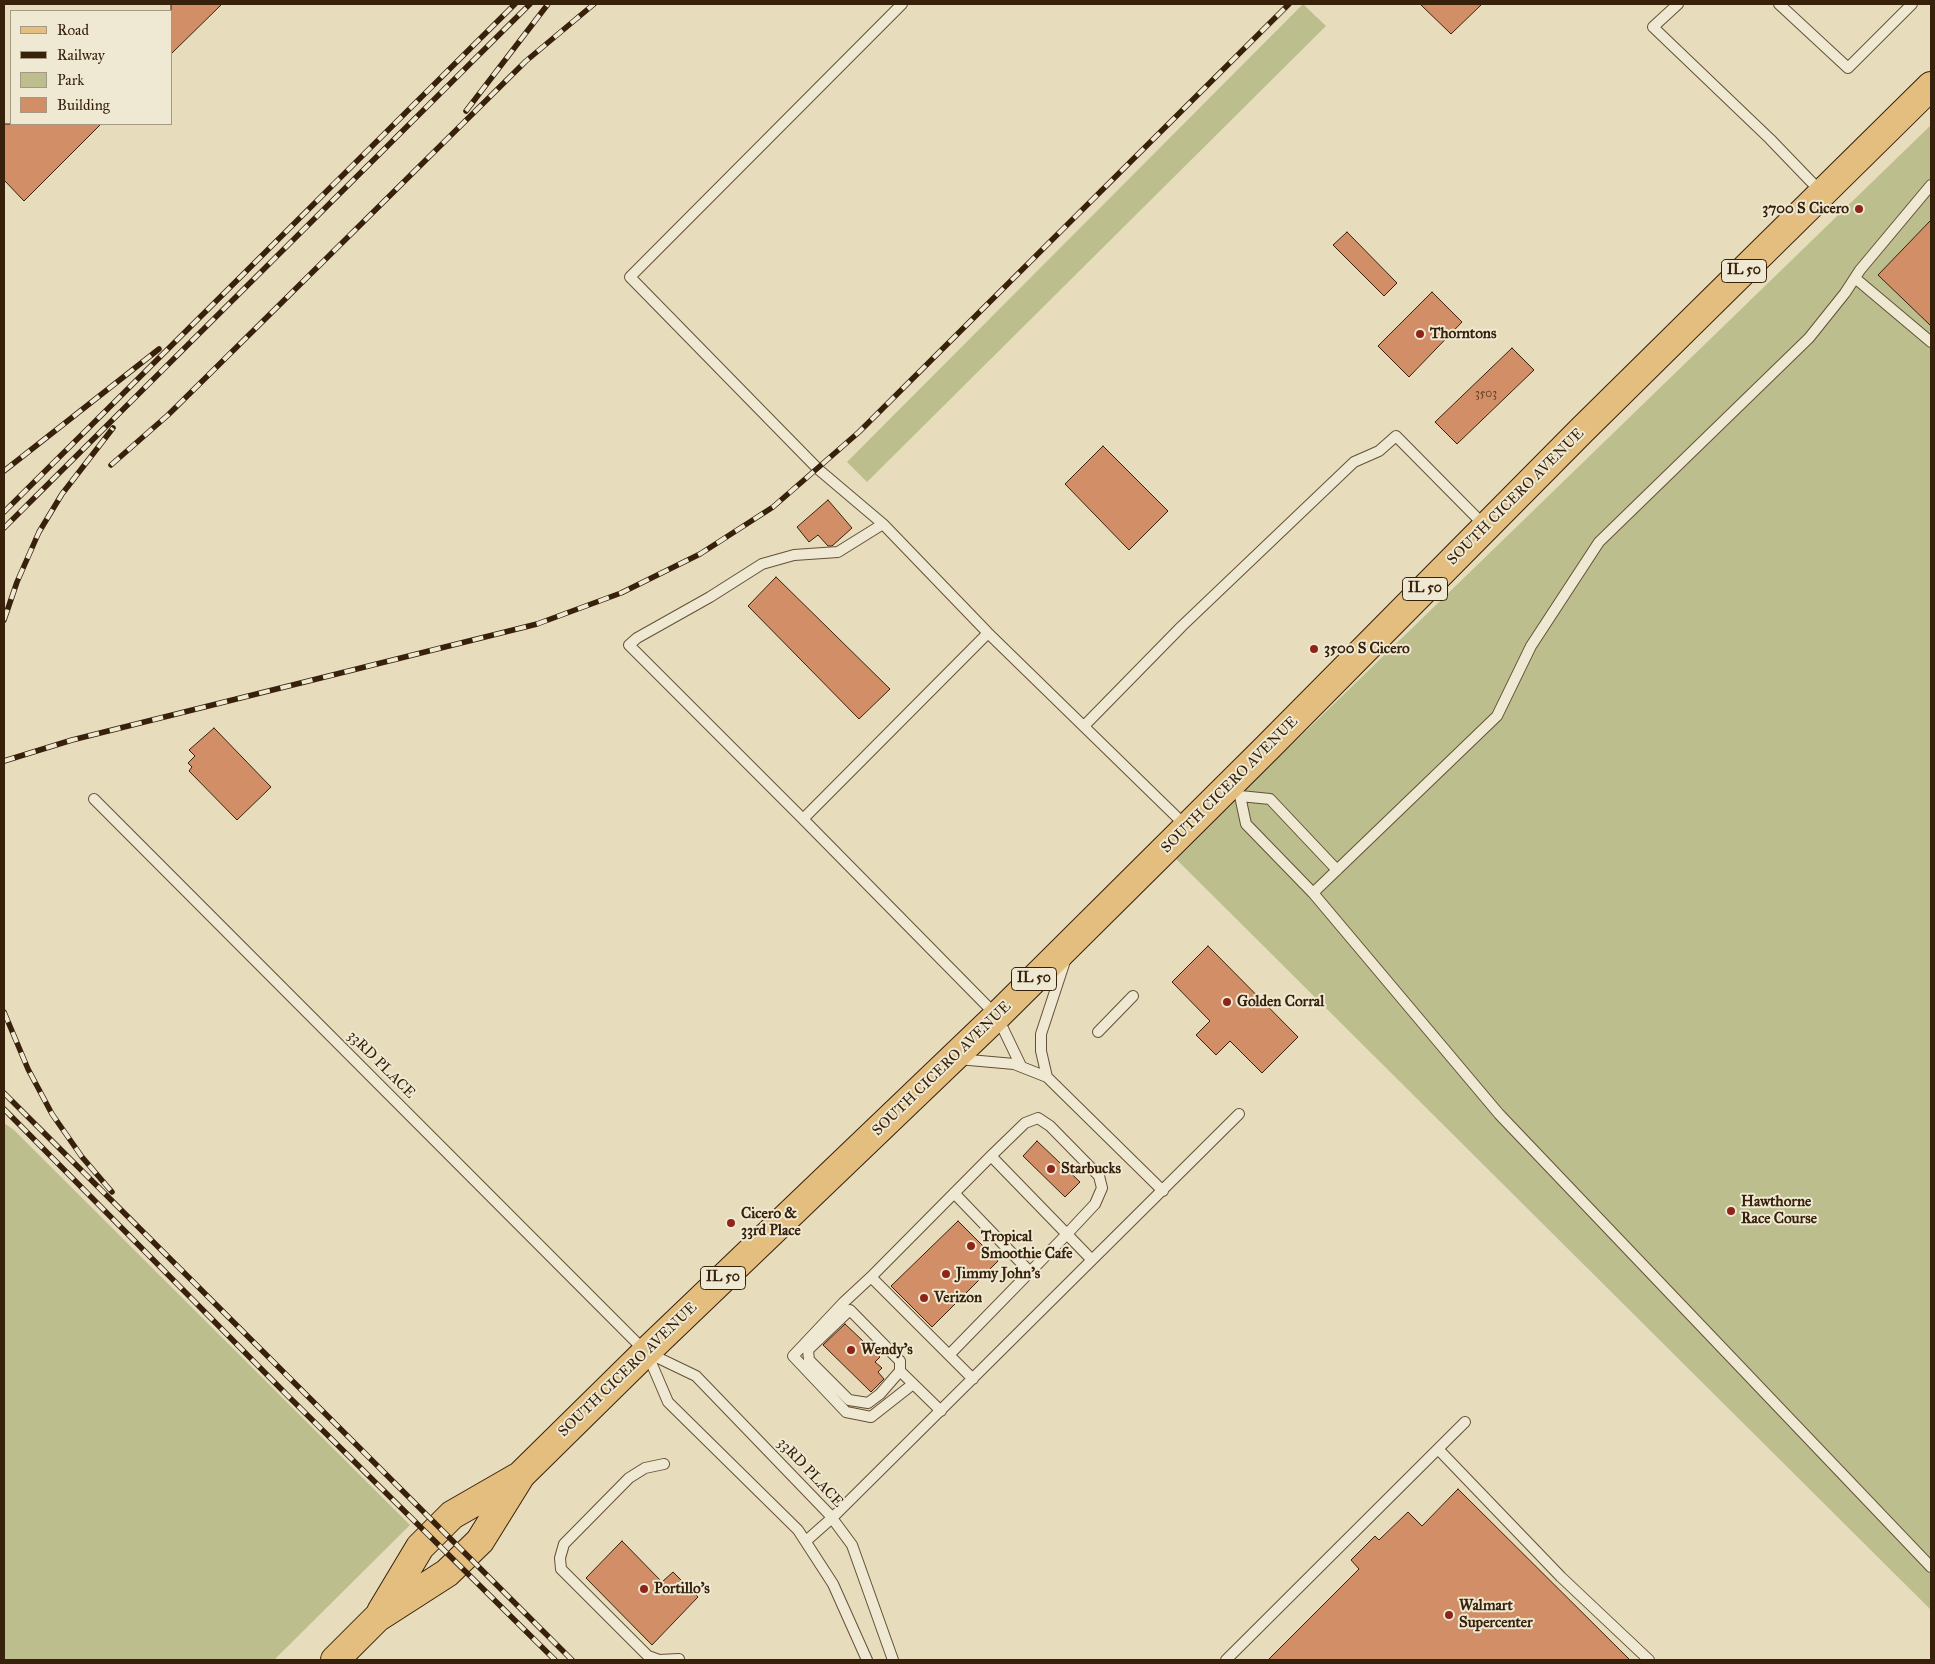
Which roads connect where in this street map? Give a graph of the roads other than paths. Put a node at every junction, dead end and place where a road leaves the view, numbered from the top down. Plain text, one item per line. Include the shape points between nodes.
1 (902, 4) edge
2 (1678, 4) edge
3 (1779, 4) edge
4 (1912, 4) edge
5 (1931, 86) edge
6 (1931, 185) edge
7 (1822, 194) junction
8 (1855, 278) junction
9 (1931, 342) edge
10 (883, 524) junction
11 (1486, 527) junction
12 (988, 633) junction
13 (1084, 726) junction
14 (1235, 790) junction
15 (94, 799) dead end
16 (803, 819) junction
17 (1187, 827) junction
18 (1337, 870) junction
19 (1313, 893) junction
20 (1071, 943) junction
21 (1133, 996) dead end
22 (997, 1016) junction
23 (1098, 1032) dead end
24 (953, 1058) junction
25 (1020, 1066) junction
26 (1047, 1077) junction
27 (1239, 1114) dead end
28 (991, 1156) junction
29 (1163, 1191) junction
30 (954, 1193) junction
31 (1066, 1235) junction
32 (1092, 1260) junction
33 (1030, 1272) junction
34 (871, 1277) junction
35 (646, 1352) junction
36 (949, 1355) junction
37 (900, 1371) junction
38 (973, 1379) junction
39 (913, 1384) junction
40 (941, 1411) junction
41 (1465, 1422) dead end
42 (1438, 1449) junction
43 (664, 1464) dead end
44 (521, 1475) junction
45 (832, 1518) junction
46 (806, 1541) junction
47 (1931, 1567) edge
48 (377, 1618) junction
49 (679, 1659) dead end
50 (334, 1660) edge
51 (868, 1660) edge
52 (893, 1660) edge
53 (1226, 1660) edge
54 (1649, 1660) edge

1 - 10 lane via 630,277 818,469
2 - 7 lane via 1653,27 1770,139
3 - 4 lane via 1848,68
5 - 7 main road, SOUTH CICERO AVENUE / IL 50
6 - 8 lane
7 - 11 main road, SOUTH CICERO AVENUE / IL 50
8 - 9 lane
8 - 18 lane via 1809,338 1599,542 1531,646 1498,716
10 - 12 lane
10 - 16 lane via 838,552 794,555 762,564 629,645
11 - 13 lane via 1396,436 1379,451 1354,462 1182,626
11 - 14 main road, SOUTH CICERO AVENUE / IL 50
12 - 13 lane
12 - 16 lane
13 - 17 lane
14 - 17 main road, SOUTH CICERO AVENUE / IL 50
14 - 18 lane via 1270,799
14 - 19 lane via 1246,824
15 - 35 lane, 33RD PLACE
16 - 22 lane
17 - 20 main road, SOUTH CICERO AVENUE / IL 50
18 - 19 lane
19 - 47 lane via 1536,1155
20 - 22 main road, SOUTH CICERO AVENUE / IL 50
20 - 26 lane via 1041,1034
21 - 23 lane
22 - 24 main road, SOUTH CICERO AVENUE / IL 50
22 - 25 lane
24 - 25 lane
24 - 35 main road, SOUTH CICERO AVENUE / IL 50
25 - 26 lane
26 - 29 lane
27 - 29 lane
28 - 30 lane
28 - 31 lane
28 - 31 lane via 1025,1123 1038,1118 1094,1170 1102,1188 1095,1204
29 - 32 lane
30 - 33 lane
30 - 34 lane
31 - 32 lane
31 - 33 lane
32 - 38 lane
33 - 36 lane
34 - 36 lane
34 - 39 lane via 793,1356 846,1412 871,1417
35 - 44 main road, SOUTH CICERO AVENUE / IL 50
35 - 45 lane, 33RD PLACE via 696,1376
35 - 46 lane, 33RD PLACE via 668,1402
36 - 38 lane
37 - 37 lane via 900,1361 850,1310 808,1350 809,1360 849,1400 868,1403
37 - 39 lane
38 - 40 lane
39 - 40 lane
40 - 45 lane
41 - 42 lane
42 - 53 lane
42 - 54 lane via 1561,1577
43 - 49 lane via 645,1468 629,1478 564,1544 560,1558 561,1569 648,1656 659,1660
44 - 48 main road, SOUTH CICERO AVENUE / IL 50 via 480,1541 447,1573
44 - 48 main road, SOUTH CICERO AVENUE / IL 50 via 452,1515 420,1548
45 - 46 lane
45 - 52 lane, 33RD PLACE via 852,1545
46 - 51 lane, 33RD PLACE via 833,1584
48 - 50 main road, SOUTH CICERO AVENUE / IL 50

